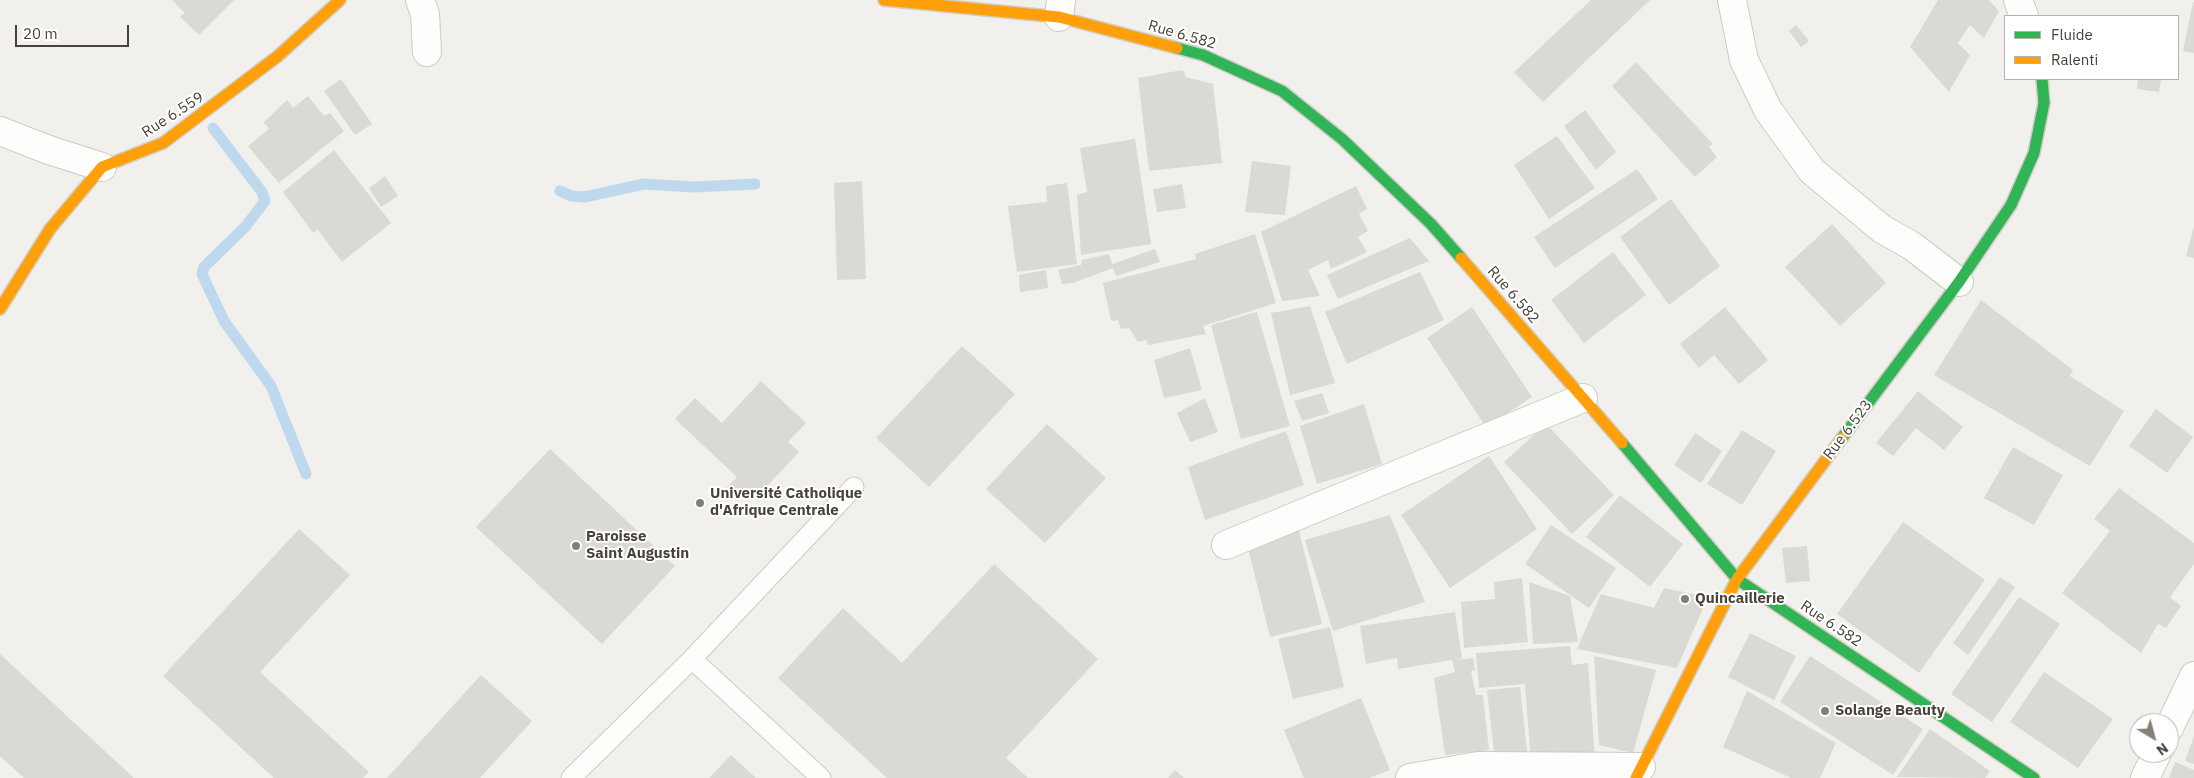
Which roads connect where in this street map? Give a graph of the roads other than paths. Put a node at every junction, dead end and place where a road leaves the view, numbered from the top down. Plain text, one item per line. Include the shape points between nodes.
1 (340, 0) edge
2 (420, 0) edge
3 (884, 0) edge
4 (1732, 0) edge
5 (2018, 0) edge
6 (900, 1) edge
7 (1060, 9) edge
8 (2024, 15) edge
9 (426, 52) dead end
10 (2042, 80) edge
11 (0, 131) edge
12 (102, 167) junction
13 (1959, 282) junction
14 (0, 309) edge
15 (1583, 398) junction
16 (854, 487) dead end
17 (1226, 545) dead end
18 (1737, 579) junction
19 (692, 659) junction
20 (2194, 676) edge
21 (2176, 713) edge
22 (2152, 763) edge
23 (1638, 773) edge
24 (571, 778) edge
25 (821, 778) edge
26 (1410, 778) edge
27 (2034, 778) edge
28 (2145, 778) edge

1 - 12 street, Rue 6.559 via 278,56 163,143
2 - 9 street via 425,14
3 - 6 street, Rue 6.582
4 - 13 street via 1748,69 1768,110 1812,171 1882,230 1912,246
5 - 8 street
6 - 7 street, Rue 6.582
7 - 15 street, Rue 6.582 via 1203,54 1282,91 1342,139 1431,224
10 - 13 street, Rue 6.523 via 2044,103 2034,153 2011,204
11 - 12 street
12 - 14 street via 50,229
13 - 18 street, Rue 6.523
15 - 17 street
15 - 18 street, Rue 6.582
16 - 19 lane
18 - 23 street, Rue 6.523
18 - 27 street, Rue 6.582
19 - 24 lane
19 - 25 lane
20 - 21 street
22 - 28 street
23 - 26 street via 1478,766

